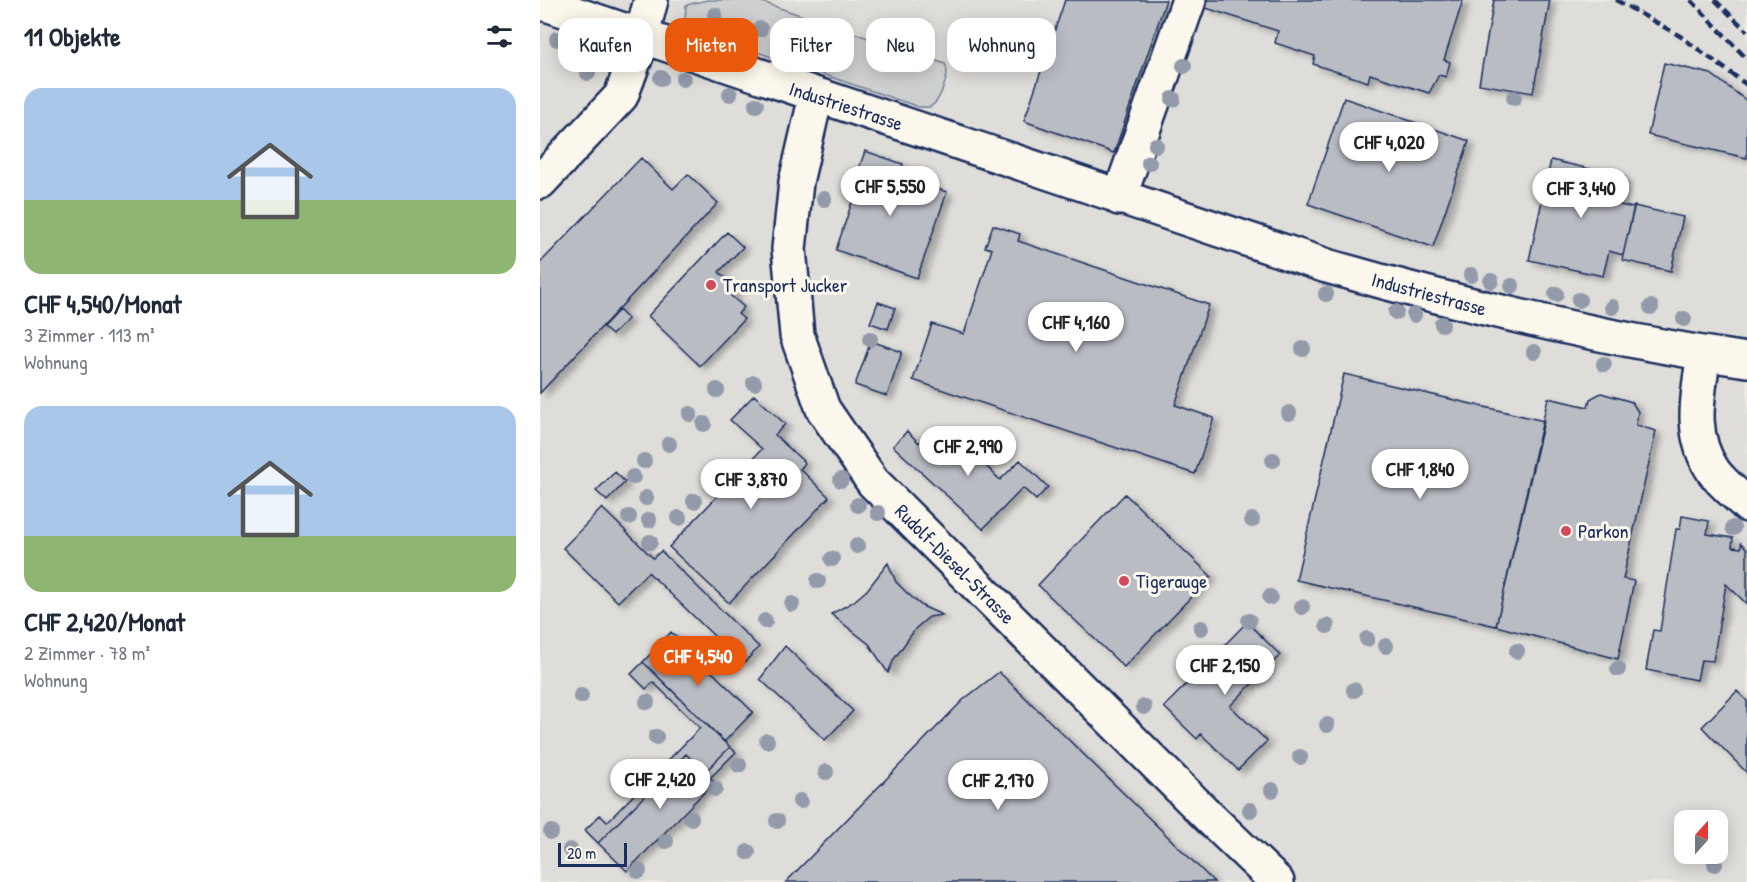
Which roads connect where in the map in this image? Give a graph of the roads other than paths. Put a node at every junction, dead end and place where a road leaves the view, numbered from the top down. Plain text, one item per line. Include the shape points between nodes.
1 (651, 0) edge
2 (1189, 0) edge
3 (540, 2) edge
4 (587, 18) edge
5 (646, 18) edge
6 (653, 40) edge
7 (630, 72) edge
8 (816, 96) junction
9 (540, 182) edge
10 (1119, 198) junction
11 (1704, 354) junction
12 (1747, 360) edge
13 (1747, 505) edge
14 (1277, 882) edge

1 - 5 street
2 - 10 street
3 - 4 street, Industriestrasse
6 - 8 street, Industriestrasse
7 - 9 street via 621,96
8 - 10 street, Industriestrasse
8 - 14 street, Rudolf-Diesel-Strasse via 796,182 789,249 797,335 823,409 873,482
10 - 11 street, Industriestrasse via 1441,299 1556,327
11 - 12 street, Industriestrasse
11 - 13 street via 1696,414 1702,452 1715,473

